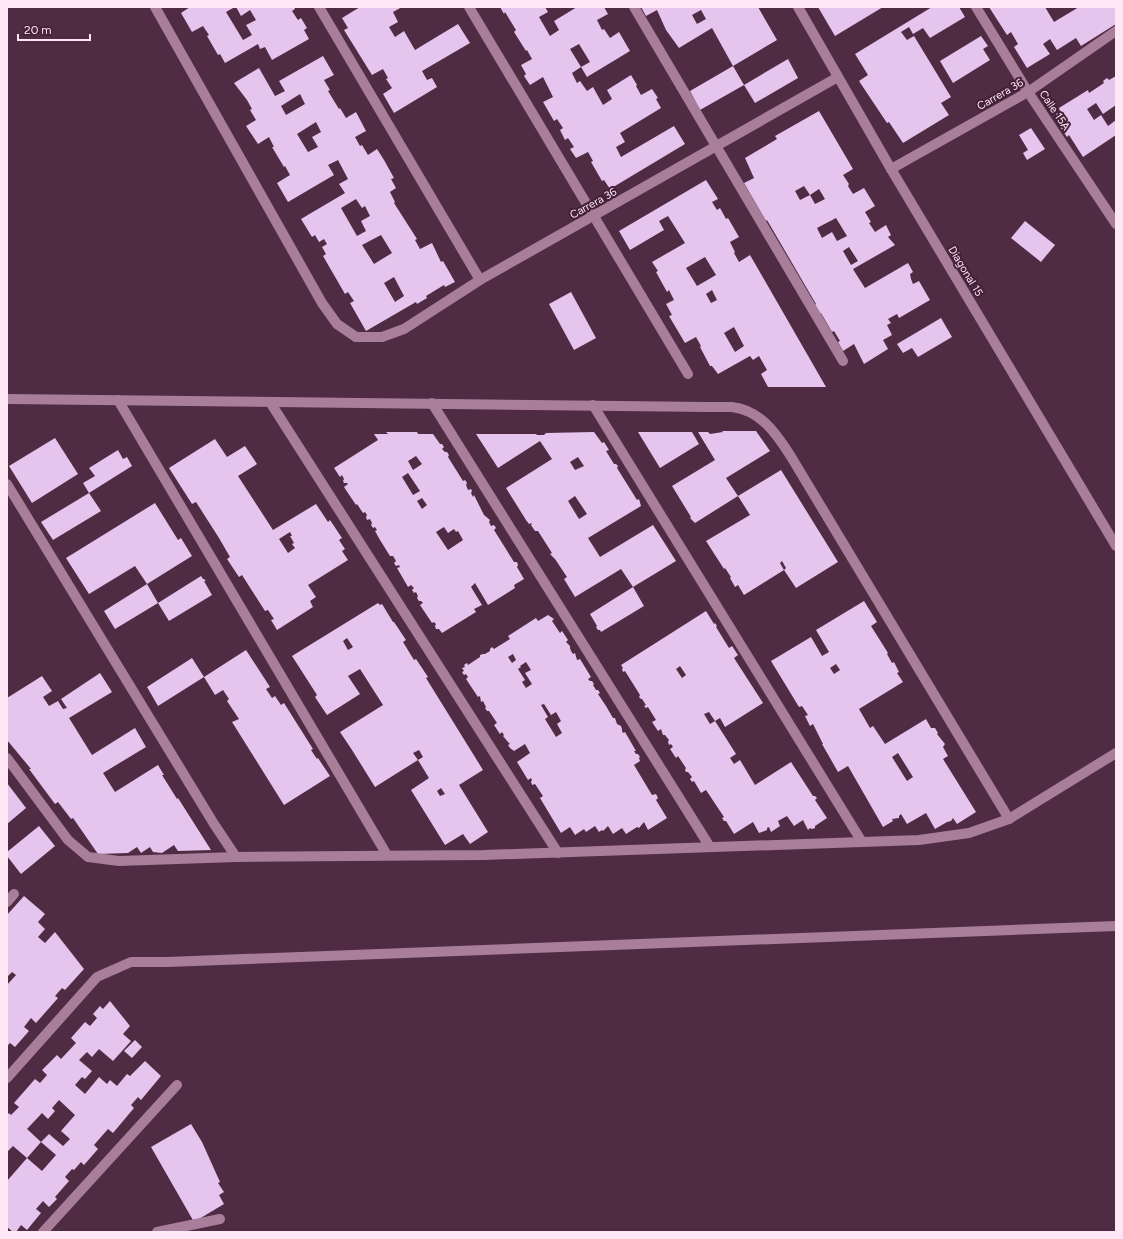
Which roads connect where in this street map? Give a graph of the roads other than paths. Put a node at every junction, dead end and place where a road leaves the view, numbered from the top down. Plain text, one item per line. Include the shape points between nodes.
1 (155, 7) edge
2 (319, 7) edge
3 (469, 7) edge
4 (634, 7) edge
5 (798, 7) edge
6 (976, 7) edge
7 (1116, 31) edge
8 (838, 77) junction
9 (1028, 92) junction
10 (716, 147) junction
11 (891, 169) junction
12 (594, 216) junction
13 (1116, 224) edge
14 (480, 280) junction
15 (843, 361) dead end
16 (688, 374) dead end
17 (7, 399) edge
18 (118, 400) junction
19 (270, 402) junction
20 (432, 404) junction
21 (593, 406) junction
22 (7, 484) edge
23 (1116, 546) edge
24 (1116, 753) edge
25 (7, 758) edge
26 (1009, 819) junction
27 (862, 842) junction
28 (710, 848) junction
29 (558, 853) junction
30 (387, 855) junction
31 (236, 857) junction
32 (1116, 926) edge
33 (7, 1078) edge
34 (177, 1085) dead end
35 (220, 1219) dead end
36 (43, 1232) edge
37 (157, 1232) edge

1 - 14 street, Carrera 36 via 322,303 337,324 356,337 382,337 404,329
2 - 14 street
3 - 12 street
4 - 10 street
5 - 8 street, Diagonal 15
6 - 9 street, Calle 15A
7 - 9 street, Carrera 36
8 - 10 street, Carrera 36
8 - 11 street, Diagonal 15
9 - 11 street, Carrera 36
9 - 13 street, Calle 15A
10 - 12 street, Carrera 36
10 - 15 street
11 - 23 street, Diagonal 15
12 - 14 street, Carrera 36
12 - 16 street
17 - 18 street
18 - 19 street
18 - 30 street
19 - 20 street
19 - 29 street
20 - 21 street
20 - 28 street
21 - 26 street via 734,408 756,415 776,433
21 - 27 street
22 - 31 street
24 - 26 street
25 - 31 street via 68,840 88,857 119,861
26 - 27 street via 969,833 919,840
27 - 28 street
28 - 29 street
29 - 30 street
30 - 31 street
32 - 33 street via 130,962 97,977
34 - 36 street
35 - 37 street

